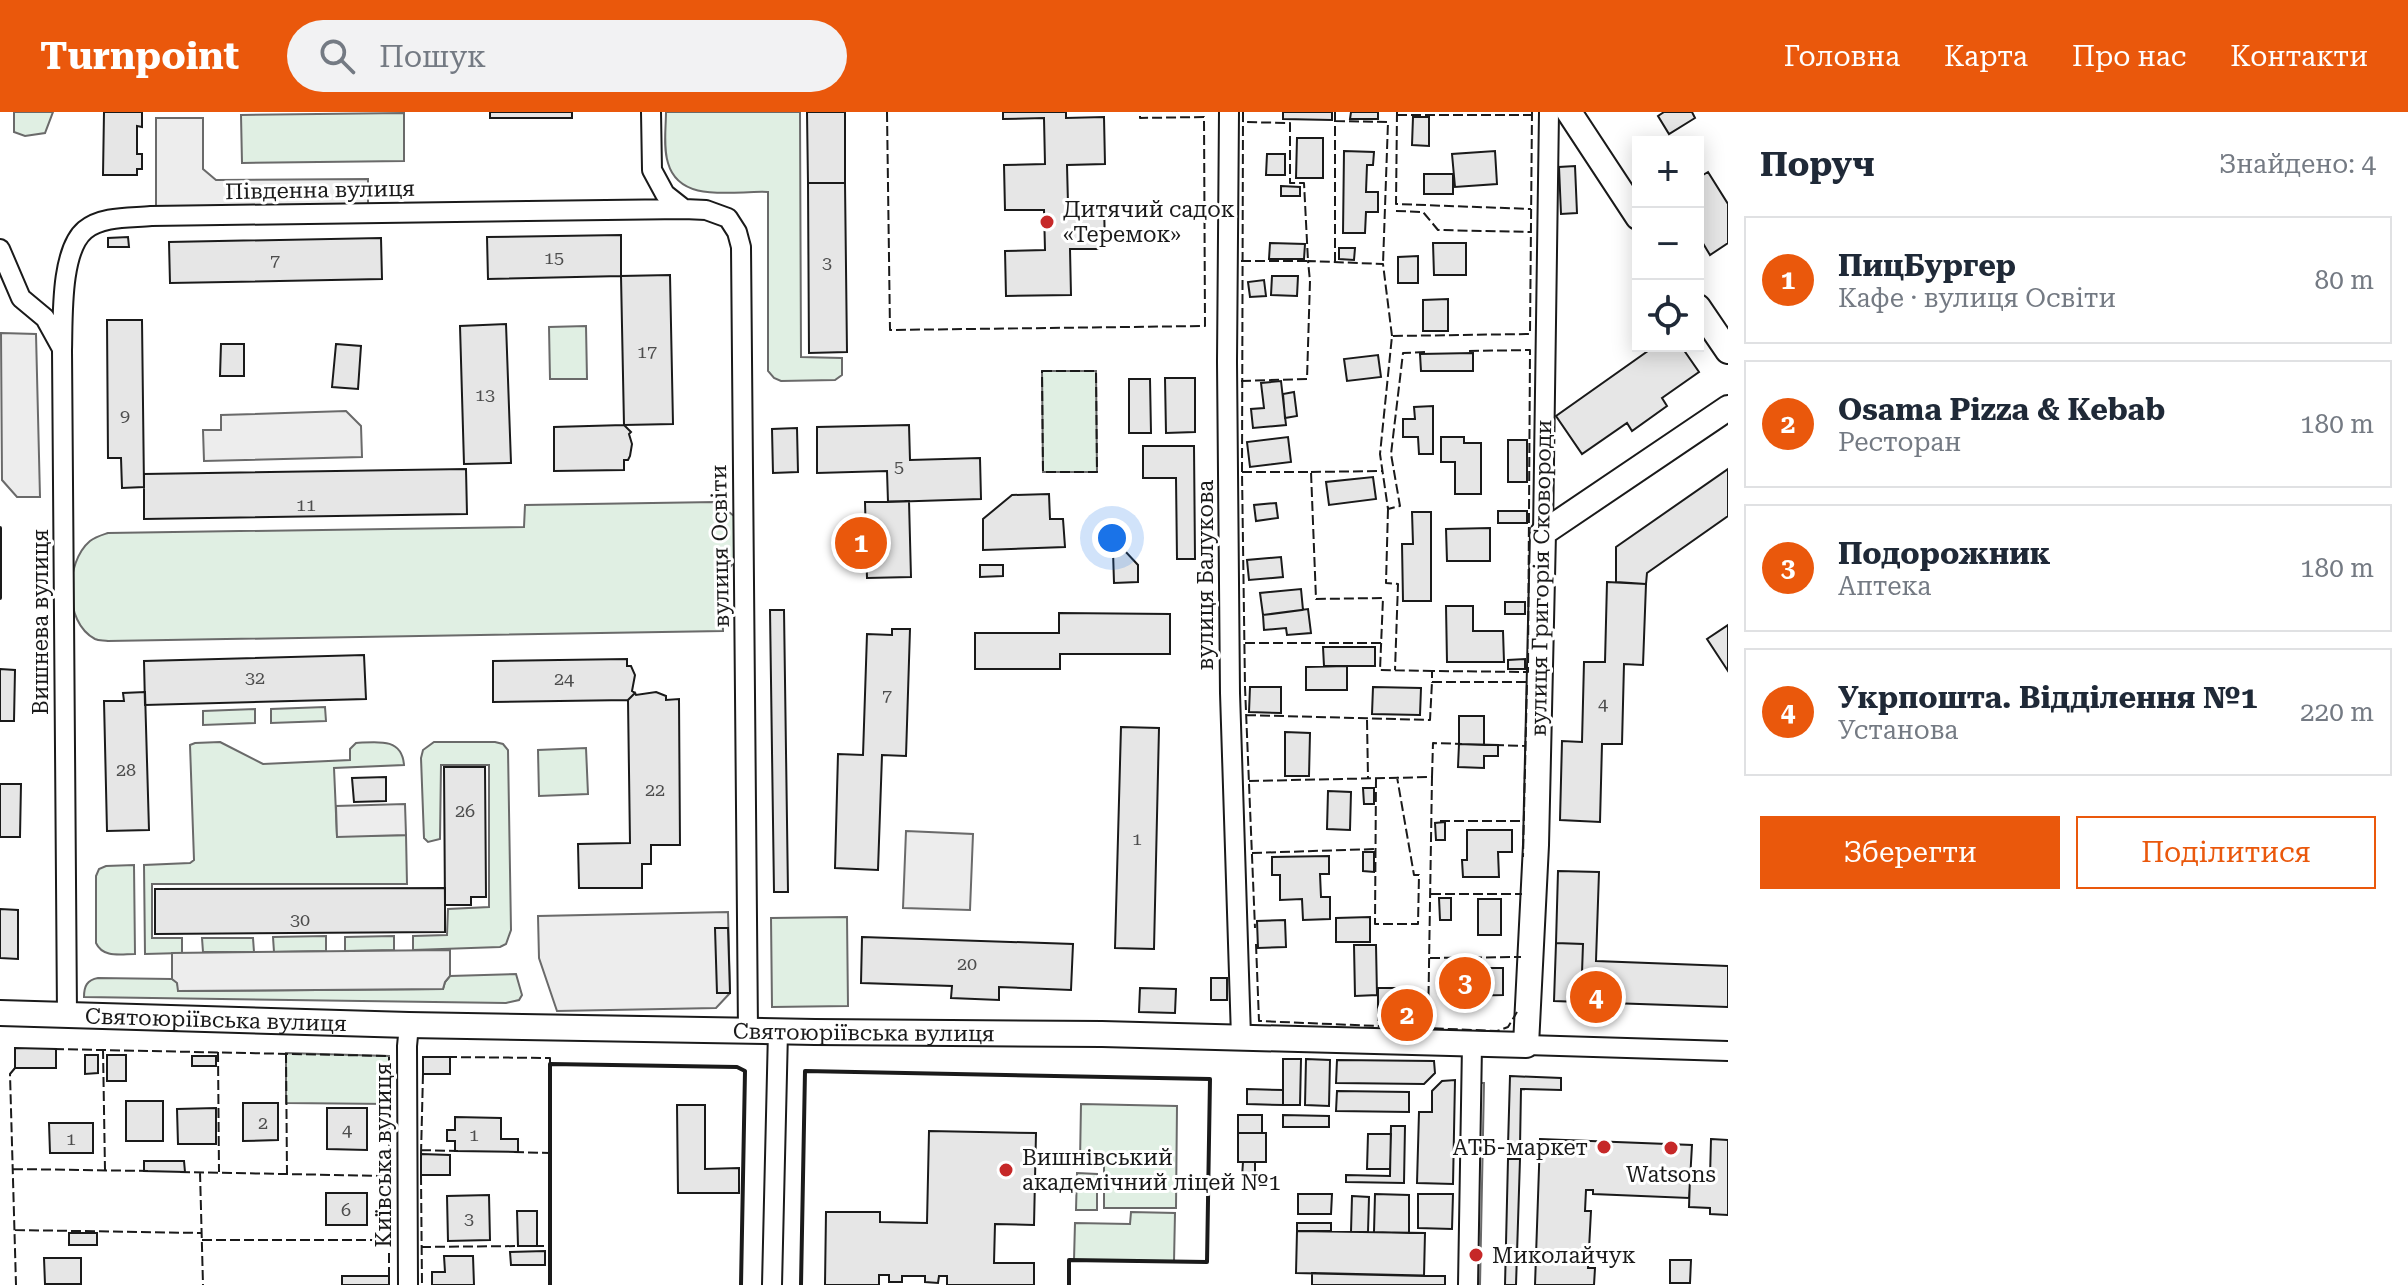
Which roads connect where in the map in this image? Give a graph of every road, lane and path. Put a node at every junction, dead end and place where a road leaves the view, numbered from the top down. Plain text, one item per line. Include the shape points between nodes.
1 (651, 112) edge
2 (1229, 112) edge
3 (1549, 112) edge
4 (1569, 112) edge
5 (1632, 208) edge
6 (684, 209) junction
7 (0, 249) edge
8 (1704, 316) edge
9 (62, 350) junction
10 (1728, 351) edge
11 (1728, 408) edge
12 (1543, 533) junction
13 (0, 1013) edge
14 (67, 1014) junction
15 (409, 1025) junction
16 (748, 1031) junction
17 (778, 1031) junction
18 (1241, 1037) junction
19 (1472, 1045) junction
20 (1526, 1045) junction
21 (1728, 1051) edge
22 (408, 1285) edge
23 (772, 1285) edge
24 (1468, 1285) edge

1 - 6 street via 652,170 665,194
2 - 18 street, вулиця Балукова via 1230,693
3 - 12 street, вулиця Григорія Сковороди
4 - 5 street
6 - 9 street, Південна вулиця via 109,219 86,229 74,244 64,286
6 - 16 street, вулиця Освіти via 728,218 741,247
7 - 9 street, Вишнева вулиця via 21,298 45,318
8 - 10 street
9 - 14 street, Вишнева вулиця
11 - 12 street
12 - 20 street, вулиця Григорія Сковороди
13 - 14 street, Святоюріївська вулиця
14 - 15 street, Святоюріївська вулиця
15 - 16 street, Святоюріївська вулиця
15 - 22 street, Київська вулиця
16 - 17 street, Святоюріївська вулиця
17 - 18 street, Святоюріївська вулиця
17 - 23 street
18 - 19 street, Святоюріївська вулиця
19 - 20 street, Святоюріївська вулиця
19 - 24 street
20 - 21 street, Святоюріївська вулиця

